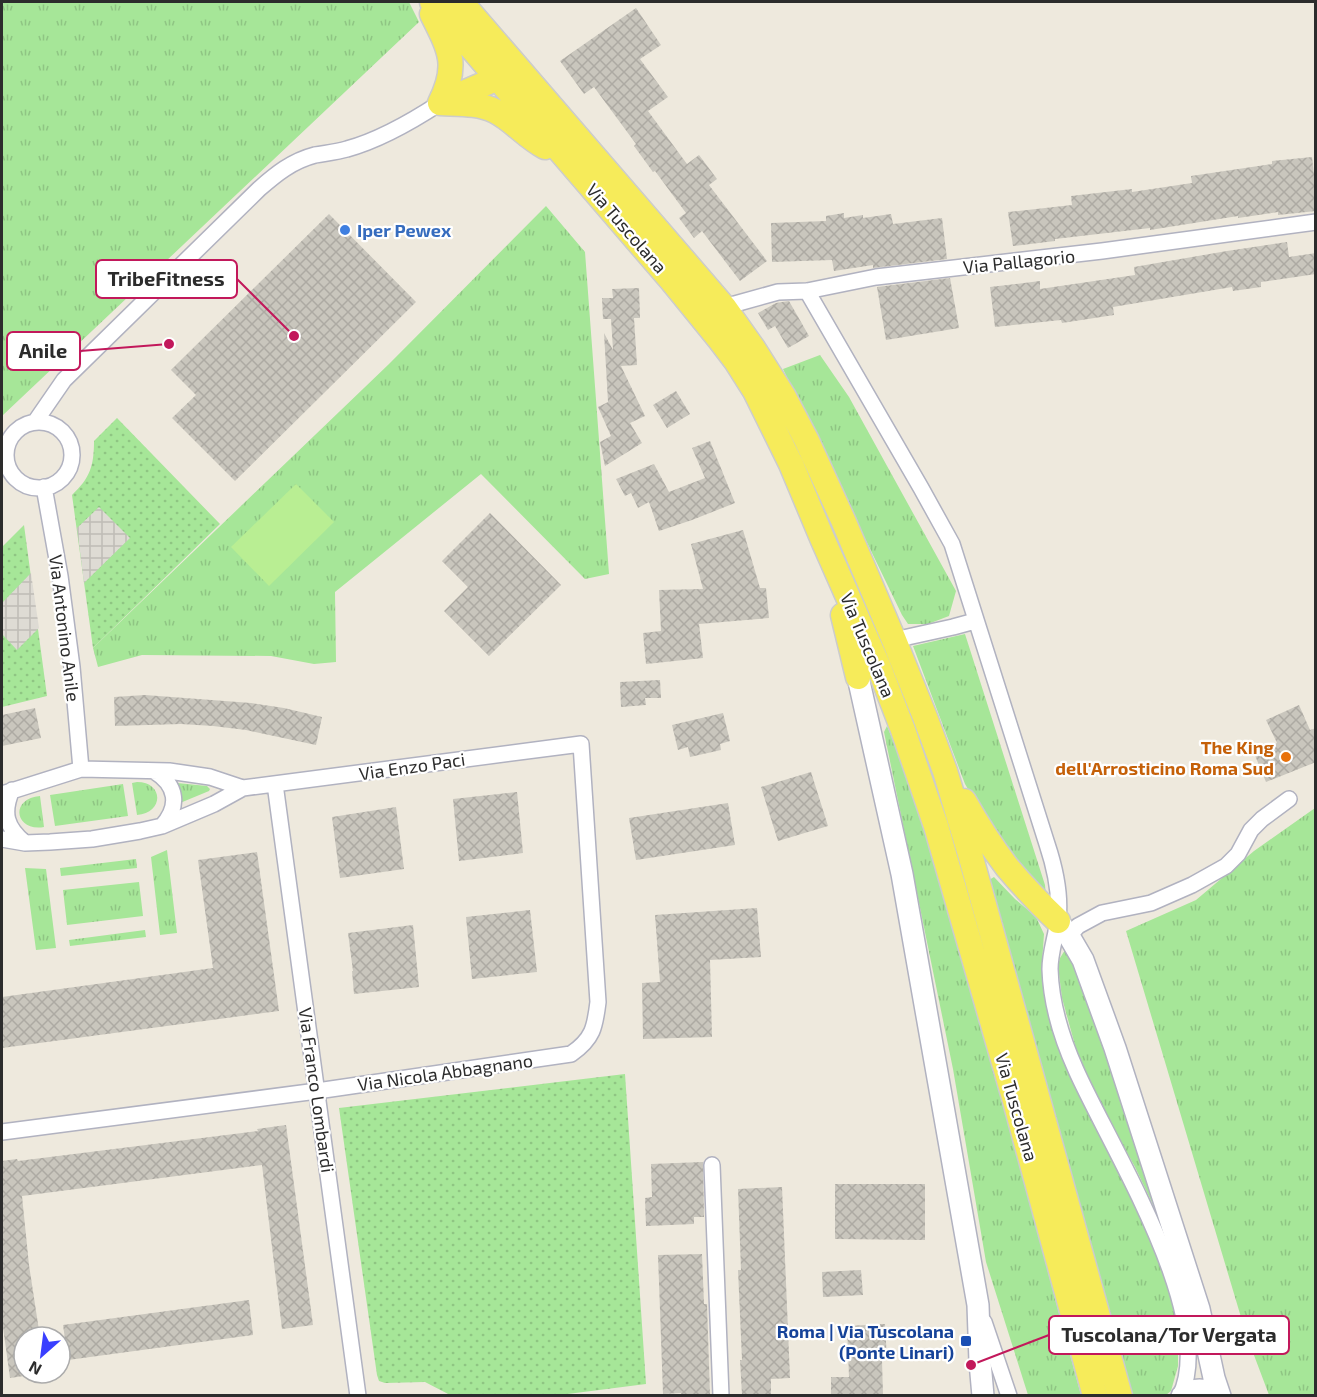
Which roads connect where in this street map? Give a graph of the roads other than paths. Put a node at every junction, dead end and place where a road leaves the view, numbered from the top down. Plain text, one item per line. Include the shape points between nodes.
1 (426, 2) edge
2 (432, 2) edge
3 (461, 2) edge
4 (523, 74) junction
5 (498, 78) junction
6 (440, 103) junction
7 (564, 155) junction
8 (1316, 222) edge
9 (807, 291) junction
10 (724, 308) junction
11 (35, 422) junction
12 (4, 464) edge
13 (44, 487) junction
14 (822, 538) junction
15 (975, 621) junction
16 (894, 640) junction
17 (858, 677) joint
18 (581, 744) joint
19 (81, 769) junction
20 (154, 771) junction
21 (945, 771) junction
22 (275, 784) junction
23 (243, 788) junction
24 (7, 792) edge
25 (1290, 799) dead end
26 (162, 826) junction
27 (2, 839) edge
28 (25, 843) junction
29 (1064, 929) junction
30 (317, 1090) junction
31 (2, 1132) edge
32 (712, 1165) dead end
33 (978, 1305) junction
34 (358, 1395) edge
35 (721, 1395) edge
36 (983, 1395) edge
37 (1009, 1395) edge
38 (1095, 1395) edge
39 (1120, 1395) edge
40 (1181, 1395) edge
41 (1219, 1395) edge

1 - 6 main road via 451,65
2 - 5 main road, Via Tuscolana
3 - 4 main road, Via Tuscolana
4 - 5 main road
4 - 10 main road, Via Tuscolana
5 - 6 main road
5 - 7 main road, Via Tuscolana
6 - 7 main road via 490,109 536,142
6 - 11 street via 382,135 282,169 64,380
7 - 14 main road, Via Tuscolana via 736,362 778,436
8 - 9 street, Via Pallagorio via 876,277
9 - 10 street, Via Pallagorio via 778,292
9 - 15 street via 952,544
10 - 16 main road, Via Tuscolana via 769,372 800,427
11 - 12 street via 12,435
11 - 13 street via 46,422 64,433 72,455 64,476
12 - 13 street via 18,480
13 - 19 street, Via Antonino Anile via 72,667
14 - 17 main road
14 - 38 main road, Via Tuscolana via 890,695 939,834
15 - 16 street
15 - 29 street via 1051,855
16 - 21 main road, Via Tuscolana
17 - 33 street, Via Tuscolana via 902,874
18 - 22 street, Via Enzo Paci
18 - 30 street, Via Nicola Abbagnano via 598,1002 591,1035 572,1054
19 - 20 street, Via Enzo Paci
19 - 24 street, Via Enzo Paci
20 - 23 street, Via Enzo Paci via 210,777
20 - 26 street via 163,777 174,796 169,818
21 - 29 main road via 995,850
21 - 39 main road, Via Tuscolana
22 - 23 street, Via Enzo Paci
22 - 30 street, Via Franco Lombardi
23 - 26 street, Via Enzo Paci
24 - 28 street, Via Enzo Paci via 9,825
25 - 29 street via 1251,830 1238,854 1226,866 1151,903 1102,913
26 - 28 street, Via Enzo Paci via 92,839
27 - 28 street, Via Enzo Paci
29 - 40 street via 1051,952 1051,977 1062,1033 1177,1289 1188,1358
29 - 41 street via 1083,960 1115,1048 1197,1303
30 - 31 street, Via Nicola Abbagnano
30 - 34 street, Via Franco Lombardi
32 - 35 street
33 - 36 street, Via Tuscolana
33 - 37 street, Via Tuscolana
40 - 41 street via 1197,1389

